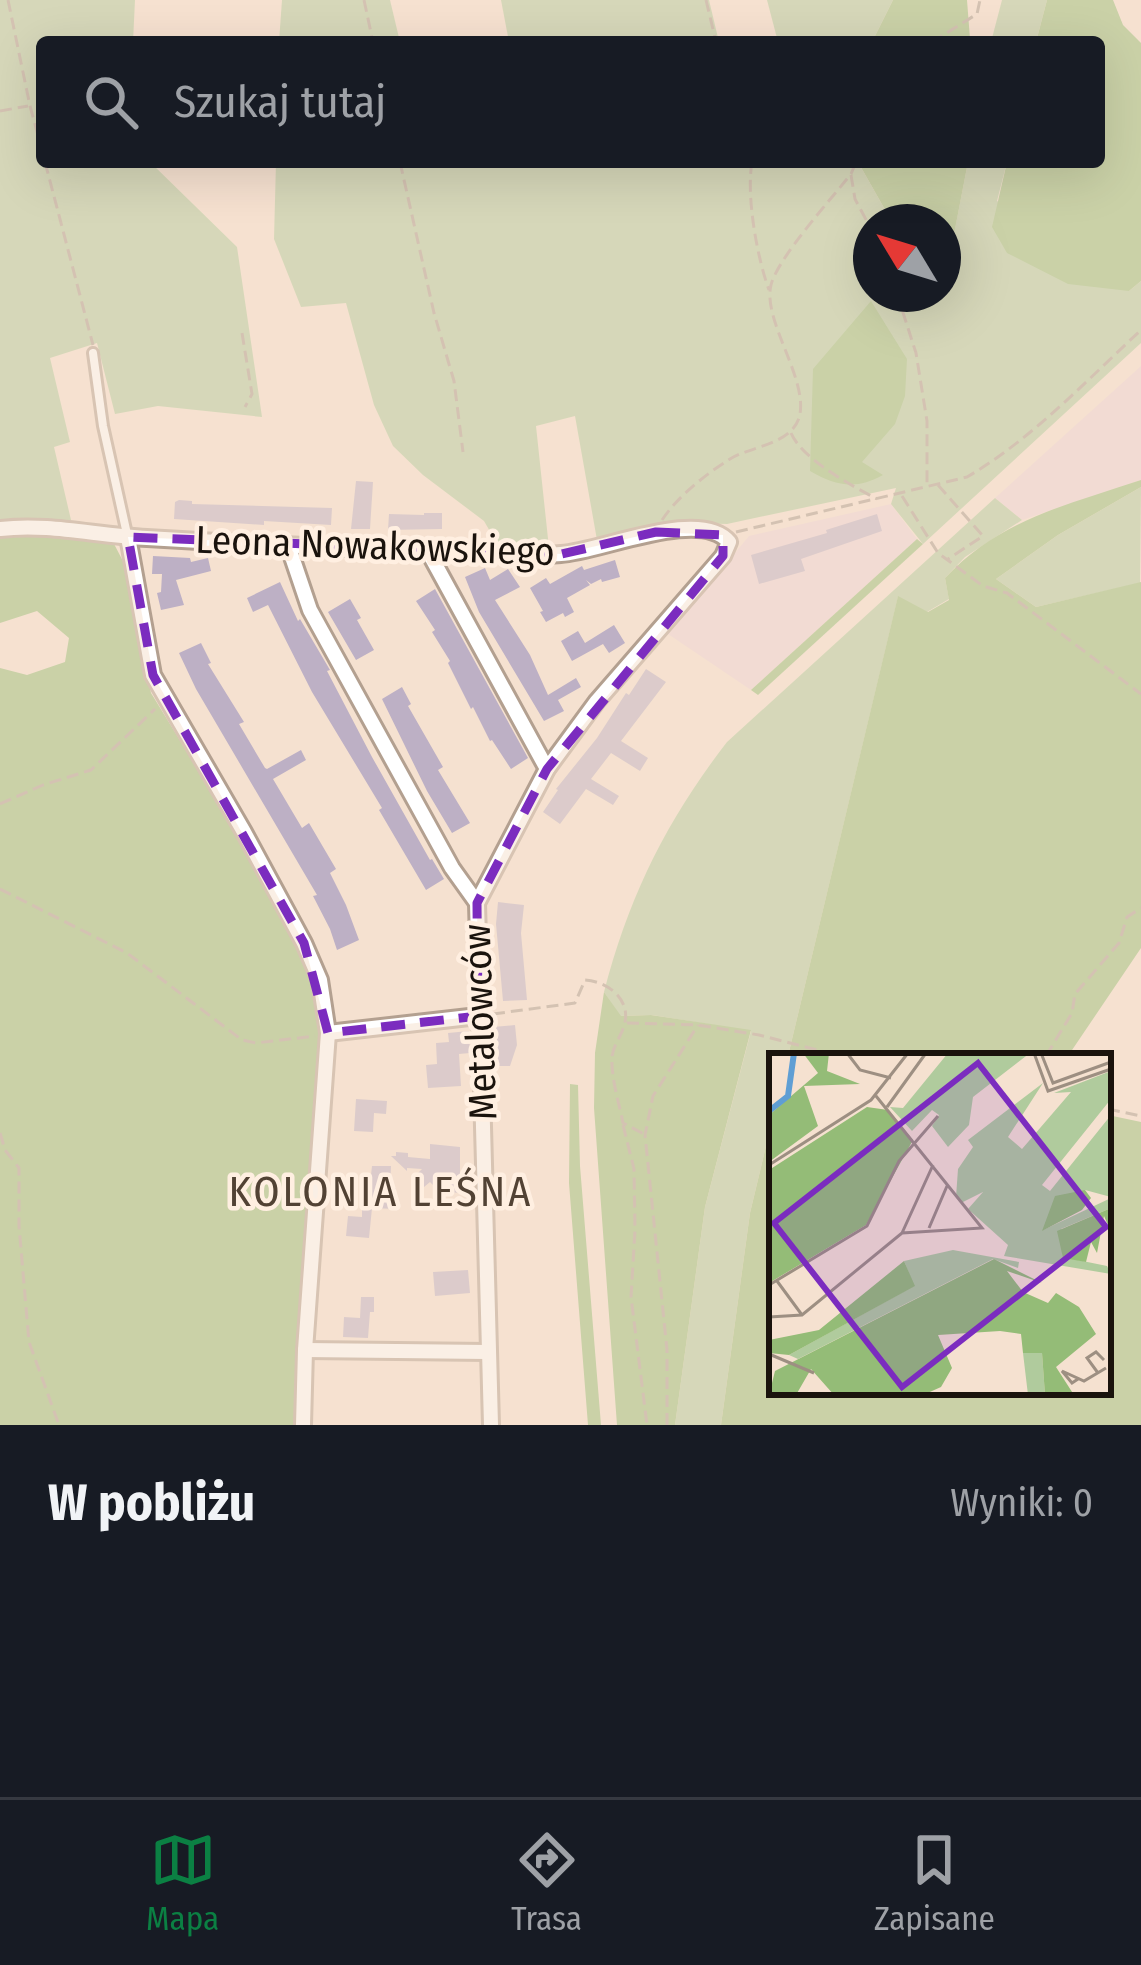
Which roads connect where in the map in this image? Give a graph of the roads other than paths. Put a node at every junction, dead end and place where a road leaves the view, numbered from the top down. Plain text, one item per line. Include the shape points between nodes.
1 (93, 353) road end
2 (0, 529) edge
3 (128, 537) junction
4 (289, 544) junction
5 (429, 553) junction
6 (722, 556) joint
7 (547, 769) junction
8 (477, 903) junction
9 (478, 1016) junction
10 (328, 1034) junction
11 (305, 1350) junction
12 (488, 1352) junction
13 (303, 1425) edge
14 (490, 1425) edge

1 - 3 lane
2 - 3 street, Leona Nowakowskiego
3 - 4 street, Leona Nowakowskiego
3 - 10 street via 153,675 304,943 320,980
4 - 5 street, Leona Nowakowskiego
4 - 8 street via 310,610
5 - 6 street, Leona Nowakowskiego via 562,554 692,529 723,535 729,542
5 - 7 street
6 - 7 street, Metalowców
7 - 8 street, Metalowców
8 - 9 street, Metalowców
9 - 10 street
9 - 12 street, Metalowców
10 - 11 street
11 - 12 street
11 - 13 street
12 - 14 street, Metalowców

